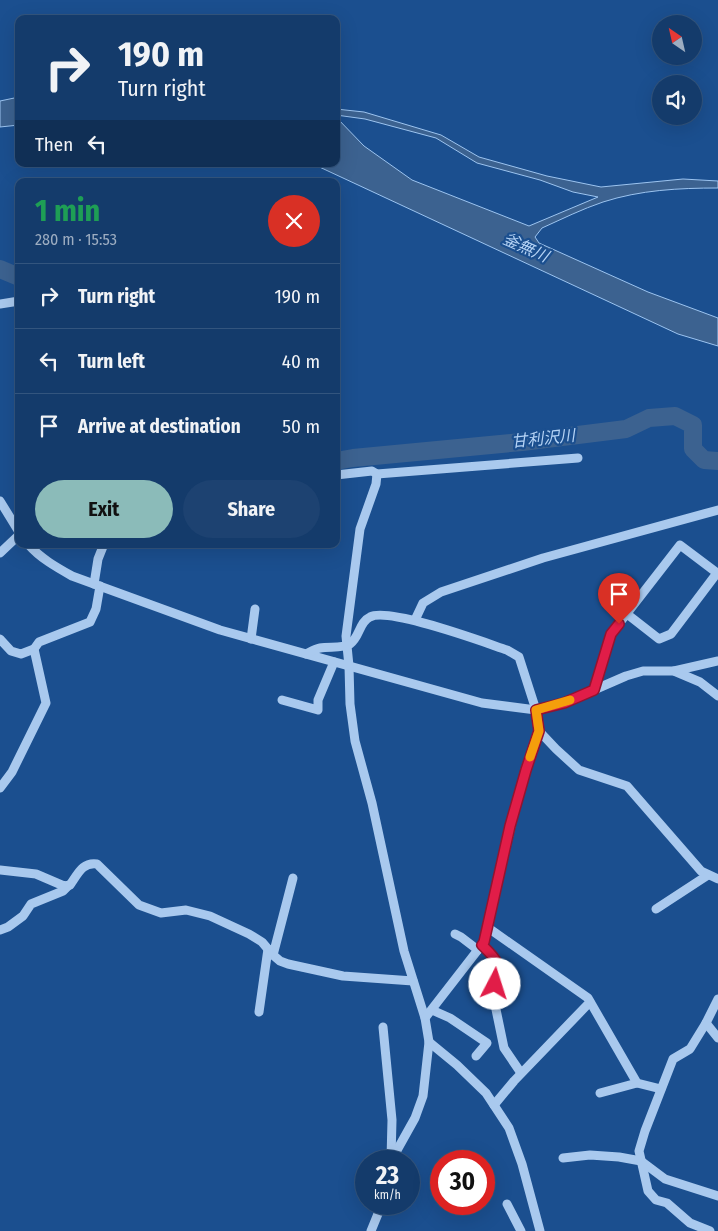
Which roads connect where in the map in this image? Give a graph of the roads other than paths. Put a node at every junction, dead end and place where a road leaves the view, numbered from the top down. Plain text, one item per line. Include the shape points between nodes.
1 (15, 302) edge
2 (0, 304) edge
3 (578, 458) dead end
4 (378, 474) junction
5 (340, 475) edge
6 (0, 501) edge
7 (718, 510) edge
8 (15, 526) edge
9 (15, 537) edge
10 (31, 548) edge
11 (102, 548) edge
12 (0, 553) edge
13 (97, 585) junction
14 (255, 609) dead end
15 (627, 614) junction
16 (416, 620) junction
17 (251, 639) junction
18 (1, 643) edge
19 (347, 646) junction
20 (34, 649) junction
21 (306, 654) junction
22 (718, 661) edge
23 (334, 662) junction
24 (350, 666) junction
25 (674, 671) junction
26 (594, 690) junction
27 (718, 696) edge
28 (282, 700) dead end
29 (536, 710) junction
30 (539, 731) junction
31 (0, 788) edge
32 (0, 870) edge
33 (708, 875) junction
34 (293, 878) dead end
35 (718, 879) edge
36 (70, 885) junction
37 (656, 909) dead end
38 (487, 927) junction
39 (0, 930) edge
40 (455, 934) dead end
41 (480, 948) junction
42 (270, 952) junction
43 (413, 981) junction
44 (718, 999) edge
45 (590, 1002) junction
46 (432, 1010) junction
47 (259, 1012) dead end
48 (425, 1018) junction
49 (706, 1024) junction
50 (383, 1027) dead end
51 (718, 1038) edge
52 (429, 1042) junction
53 (476, 1056) dead end
54 (521, 1073) junction
55 (637, 1082) junction
56 (661, 1089) junction
57 (600, 1093) dead end
58 (494, 1106) junction
59 (391, 1150) edge
60 (397, 1150) edge
61 (563, 1158) dead end
62 (641, 1161) junction
63 (718, 1196) edge
64 (507, 1204) dead end
65 (378, 1215) edge
66 (371, 1231) edge
67 (521, 1231) edge
68 (540, 1231) edge
69 (710, 1231) edge

1 - 2 street
3 - 4 street
4 - 5 street via 372,471
4 - 19 street via 360,529
6 - 8 street
7 - 16 street via 560,553 441,592 423,603
9 - 12 street
10 - 13 street via 72,576
11 - 13 street via 98,558
13 - 17 street
13 - 20 street via 96,609 90,622 39,642
14 - 17 street
15 - 15 street via 680,545 716,573 670,634 659,639
15 - 26 street via 611,634
16 - 19 street via 371,616 363,622 356,640
16 - 29 street via 507,650 519,657
17 - 21 street
18 - 20 street via 21,654
19 - 21 street via 319,648
19 - 24 street
20 - 31 street via 46,703 12,772
21 - 23 street
22 - 25 street
23 - 24 street
23 - 28 street via 318,700 318,710
24 - 29 street via 482,704
24 - 43 street via 350,704 355,740
25 - 26 street via 644,671
25 - 27 street via 700,682
26 - 29 street via 564,703
29 - 30 street
30 - 33 street via 579,770 627,786 689,860
30 - 38 street via 510,826
32 - 36 street via 36,874 64,886
33 - 35 street
33 - 37 street
34 - 42 street
36 - 39 street via 31,904 23,916
36 - 42 street via 85,864 97,864 139,905 160,913 186,910 210,916 249,934
38 - 41 street
38 - 45 street
40 - 41 street
41 - 46 street
41 - 54 street via 496,959 498,966 493,995 504,1048
42 - 43 street via 288,964 343,976
42 - 47 street
43 - 48 street
44 - 49 street
45 - 54 street
45 - 55 street
46 - 48 street
46 - 53 street via 487,1043
48 - 52 street
49 - 51 street
49 - 56 street via 690,1049 673,1059
50 - 59 street via 392,1120
52 - 58 street via 486,1093
52 - 60 street via 423,1096
54 - 58 street
55 - 56 street
55 - 57 street
56 - 62 street via 639,1151
58 - 68 street via 509,1128
61 - 62 street via 590,1155
62 - 63 street via 665,1179
62 - 69 street via 648,1191 656,1200 667,1203 690,1223
64 - 67 street
65 - 66 street

